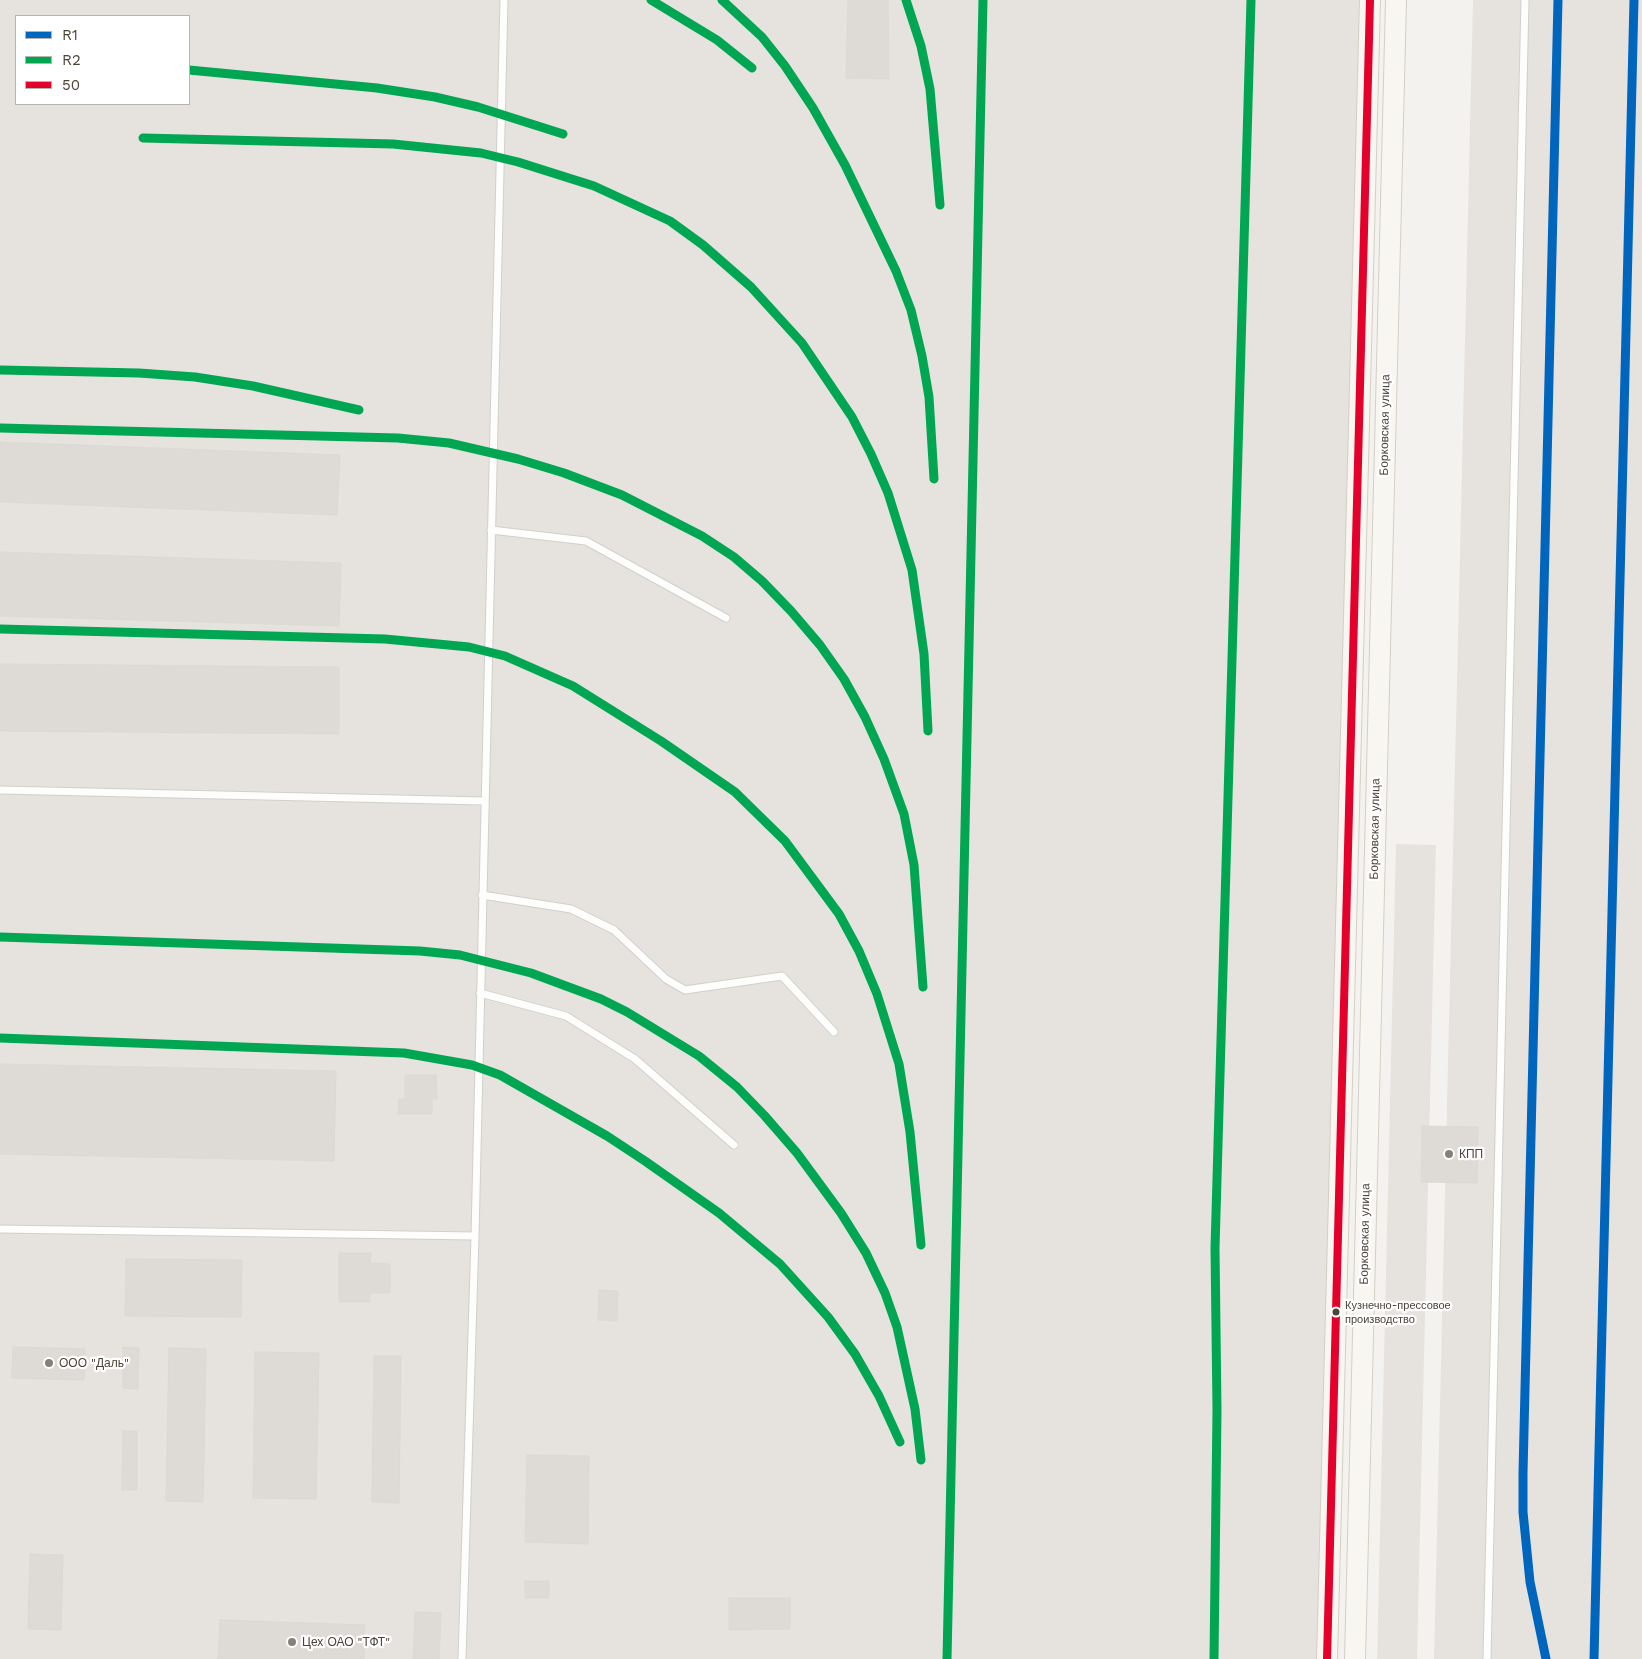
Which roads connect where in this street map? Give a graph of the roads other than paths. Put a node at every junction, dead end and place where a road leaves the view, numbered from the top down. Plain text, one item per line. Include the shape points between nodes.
1 (504, 0) edge
2 (1370, 0) edge
3 (1396, 0) edge
4 (1525, 0) edge
5 (491, 530) junction
6 (726, 618) dead end
7 (0, 790) edge
8 (484, 801) junction
9 (482, 895) junction
10 (480, 993) junction
11 (834, 1032) dead end
12 (734, 1145) dead end
13 (0, 1229) edge
14 (475, 1236) junction
15 (462, 1659) edge
16 (1327, 1659) edge
17 (1354, 1659) edge
18 (1487, 1659) edge

1 - 5 lane
2 - 16 main road
3 - 17 main road, Борковская улица
4 - 18 lane
5 - 6 lane via 586,541
5 - 8 lane
7 - 8 lane
8 - 9 lane
9 - 10 lane
9 - 11 lane via 571,909 614,930 666,979 686,990 782,976
10 - 12 lane via 566,1016 635,1059
10 - 14 lane
13 - 14 lane
14 - 15 lane

